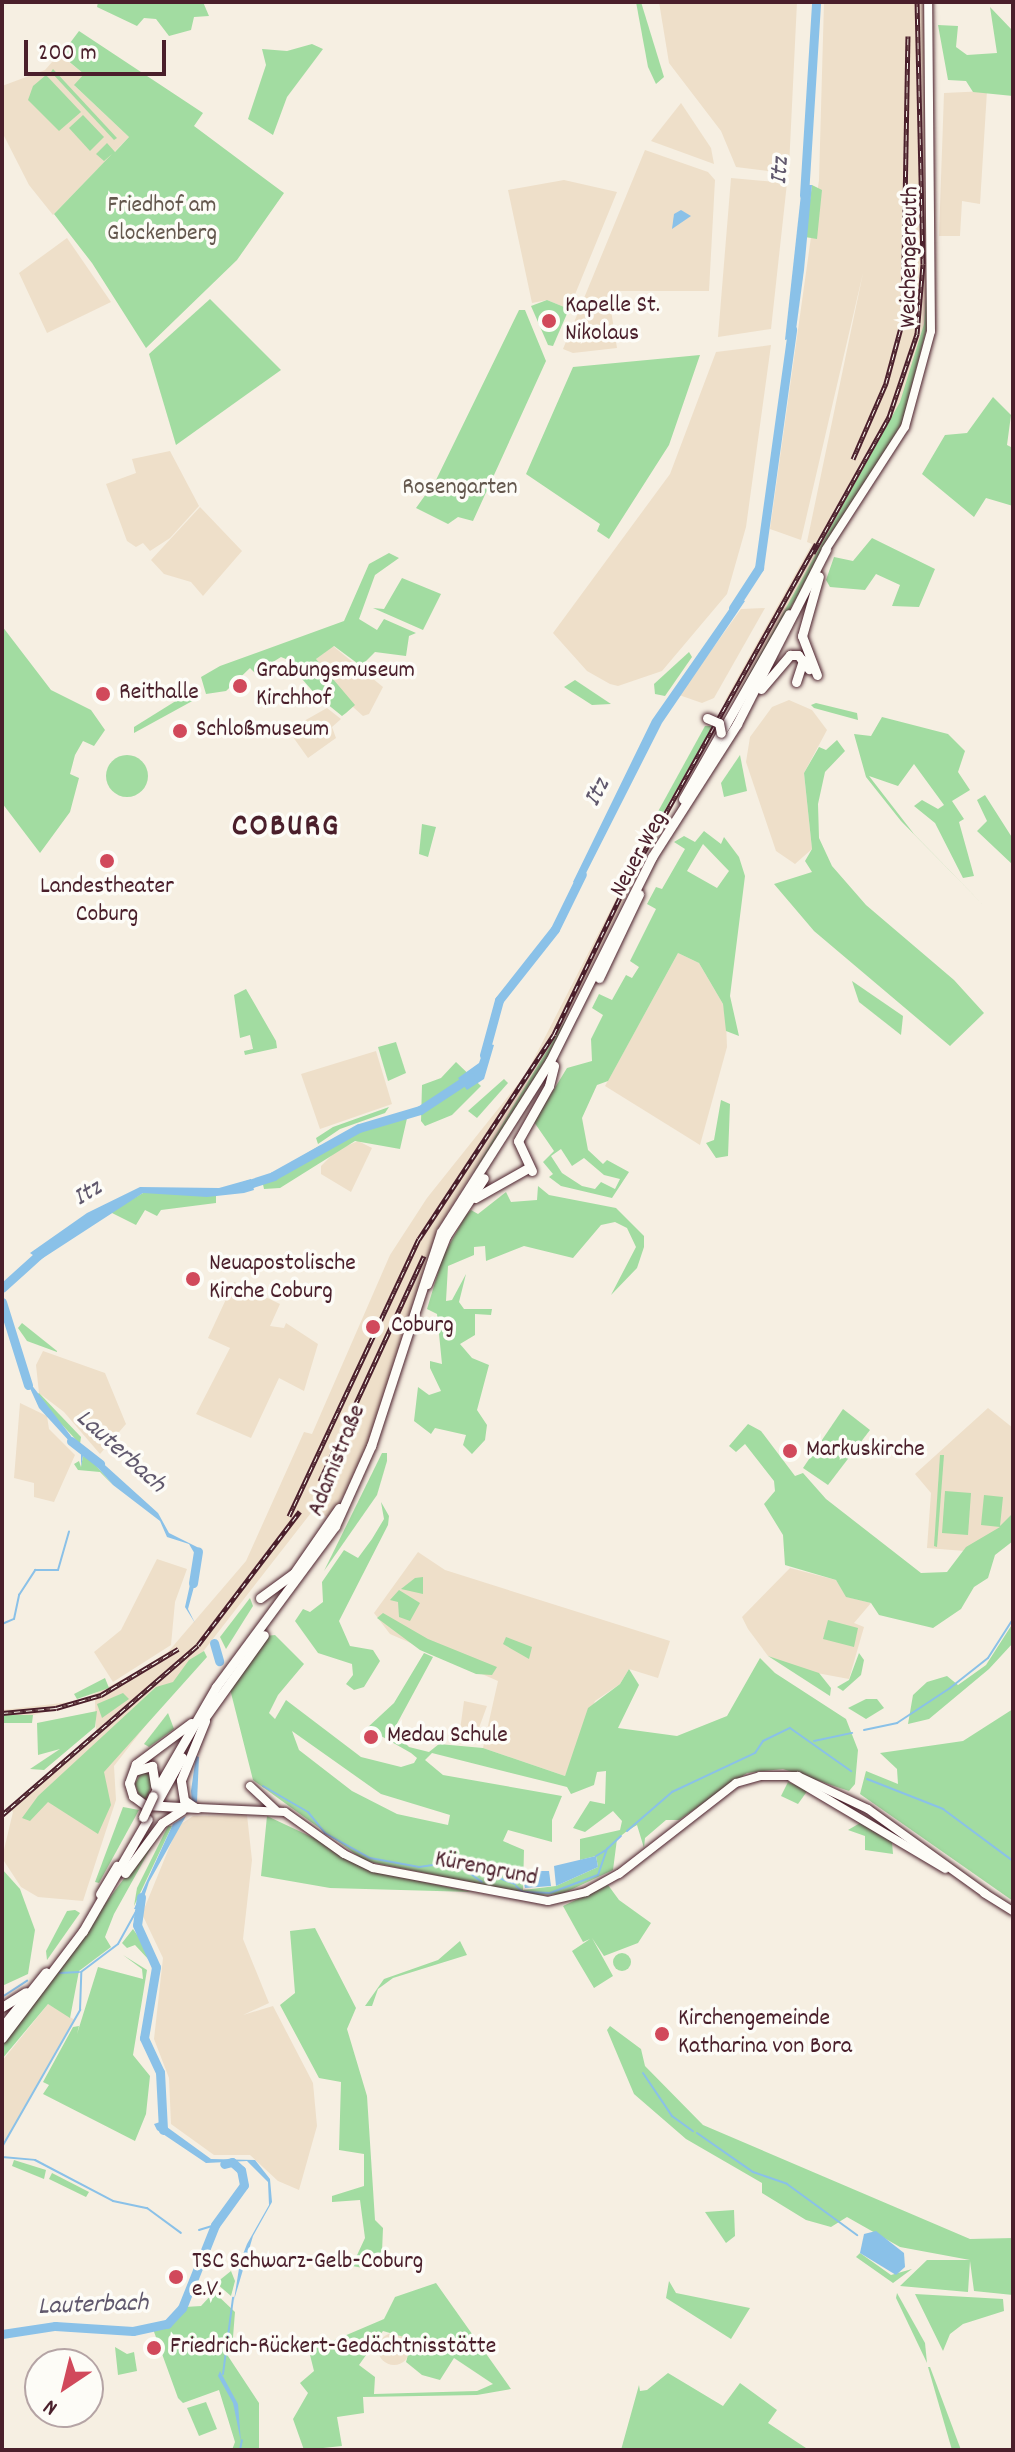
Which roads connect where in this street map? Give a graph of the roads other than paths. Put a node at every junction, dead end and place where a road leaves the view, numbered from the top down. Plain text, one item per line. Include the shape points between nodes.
1 (928, 2) edge
2 (828, 550) junction
3 (819, 576) junction
4 (808, 585) junction
5 (803, 660) junction
6 (796, 682) dead end
7 (761, 689) junction
8 (707, 718) dead end
9 (721, 733) junction
10 (652, 857) junction
11 (554, 1066) junction
12 (496, 1153) junction
13 (462, 1210) junction
14 (358, 1479) junction
15 (260, 1598) dead end
16 (248, 1651) junction
17 (209, 1710) junction
18 (197, 1718) junction
19 (178, 1765) junction
20 (131, 1773) junction
21 (250, 1786) dead end
22 (155, 1797) junction
23 (191, 1807) junction
24 (277, 1811) junction
25 (146, 1818) junction
26 (99, 1907) junction
27 (1013, 1911) edge
28 (35, 1986) junction
29 (2, 2007) edge
30 (2, 2027) edge
31 (2, 2038) edge

1 - 2 main road, Weichengereuth via 933,321 905,427
2 - 3 highway, Weichengereuth
2 - 4 highway, Weichengereuth
3 - 5 highway via 802,636 814,676
3 - 7 highway, Neuer Weg
4 - 9 highway
4 - 10 highway, Neuer Weg via 730,737
5 - 6 highway
5 - 7 highway via 787,656
7 - 11 highway, Neuer Weg via 657,860
8 - 9 highway, bridge via 719,723
9 - 10 highway
10 - 12 highway, Neuer Weg via 569,1027
11 - 12 highway, Neuer Weg
11 - 13 highway via 549,1086 518,1141 530,1169 480,1193
12 - 13 highway, Adamistraße
12 - 14 highway, Adamistraße via 433,1250
13 - 16 highway, Adamistraße via 437,1256 353,1504 315,1568
14 - 15 highway via 294,1573
14 - 16 highway, Adamistraße via 321,1550
16 - 17 highway, Adamistraße
16 - 18 highway, Adamistraße
17 - 19 highway
17 - 19 highway, Adamistraße
18 - 19 highway, Adamistraße
18 - 20 highway via 145,1756
19 - 22 highway
19 - 23 highway via 181,1793
20 - 22 highway via 144,1765 155,1769
20 - 23 highway via 130,1790 140,1803
21 - 24 main road
22 - 25 highway, bridge
23 - 24 main road, Kürengrund
23 - 26 highway via 162,1823
24 - 27 main road, Kürengrund via 373,1868 524,1900 555,1901 619,1874 736,1783 783,1775 808,1778 853,1799
25 - 26 highway
25 - 28 highway via 94,1904
26 - 31 highway
28 - 29 highway
28 - 30 highway

